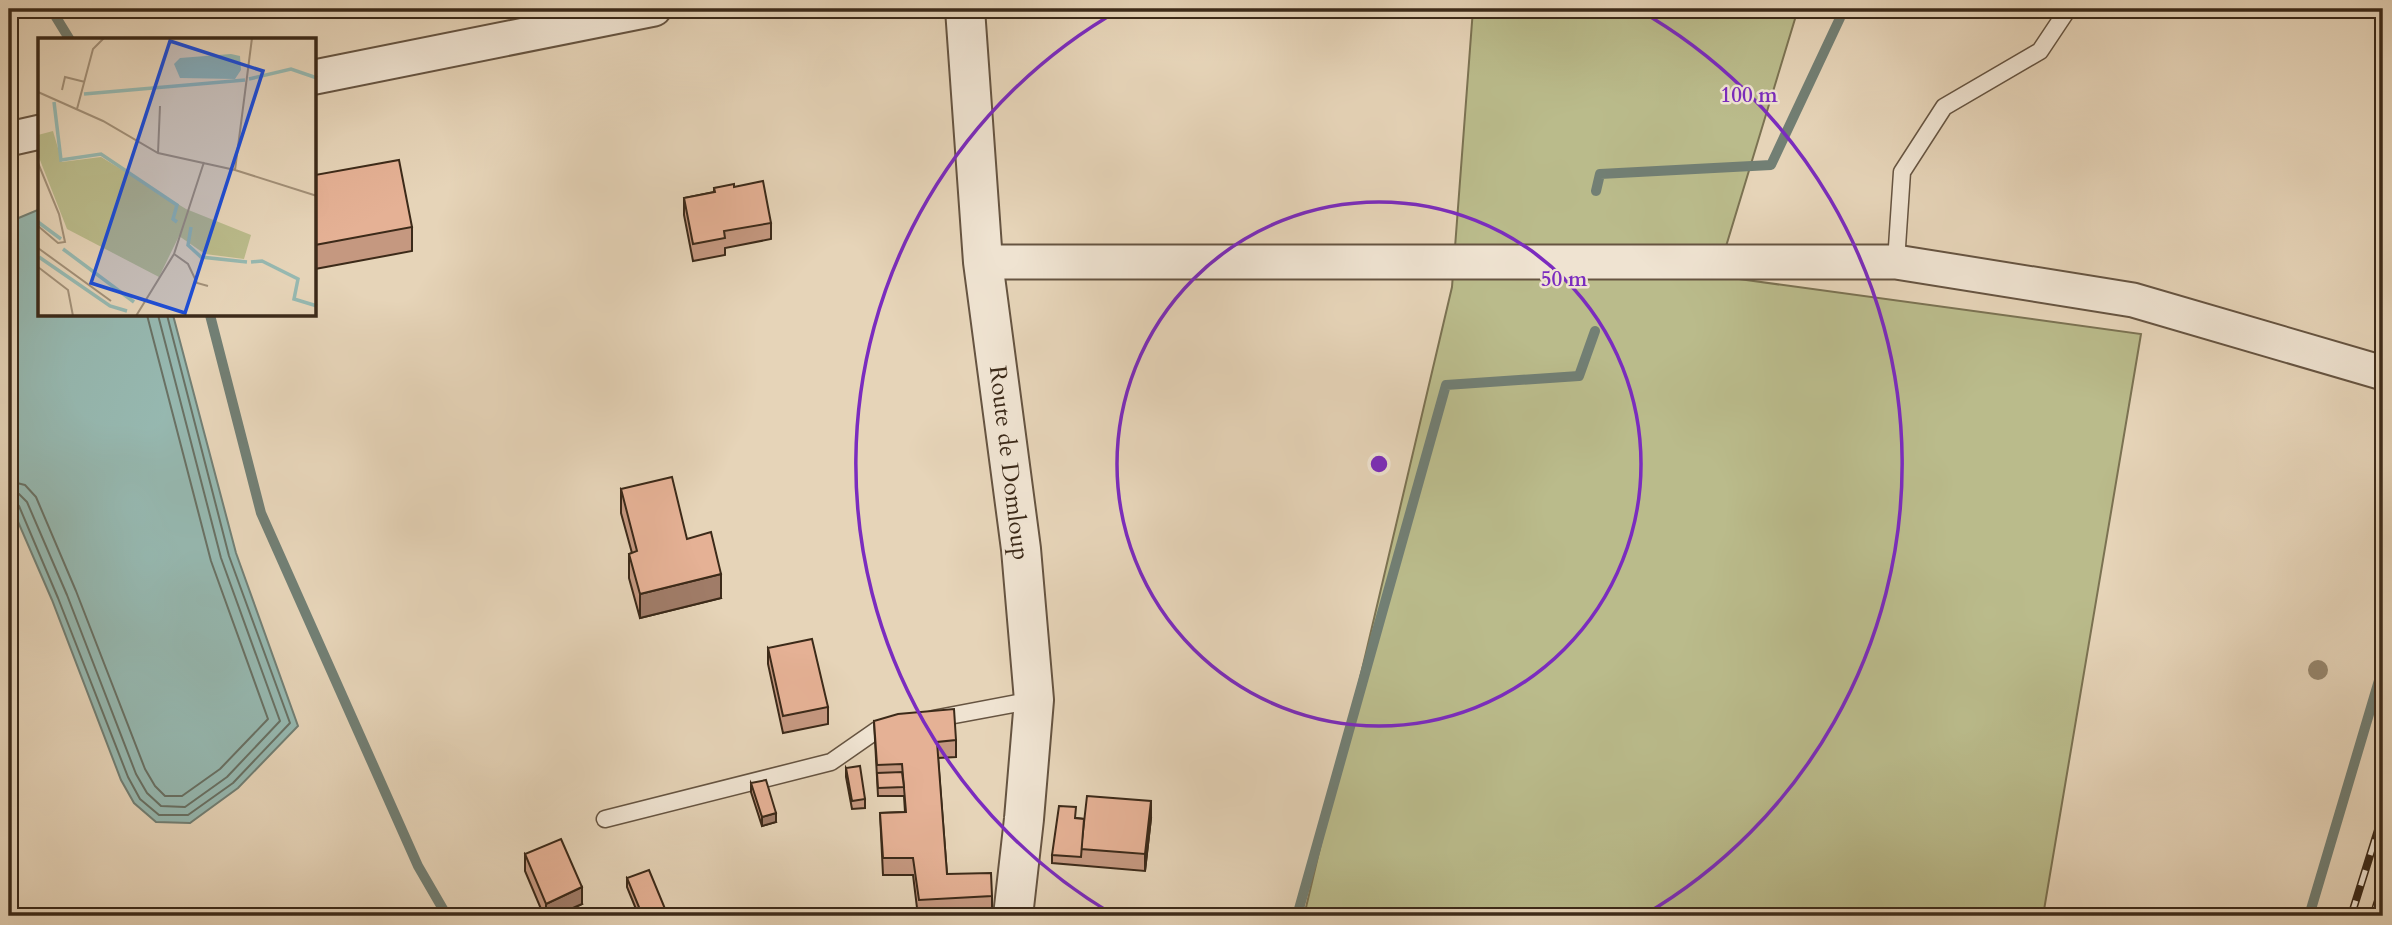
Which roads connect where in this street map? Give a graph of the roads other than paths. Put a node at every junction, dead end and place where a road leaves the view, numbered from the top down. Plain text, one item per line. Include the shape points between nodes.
1 (654, 9) edge
2 (965, 9) edge
3 (2068, 9) edge
4 (317, 77) edge
5 (38, 132) edge
6 (9, 139) edge
7 (983, 262) junction
8 (1896, 262) junction
9 (2383, 373) edge
10 (1034, 700) junction
11 (605, 820) dead end
12 (1013, 916) edge

1 - 4 street
2 - 7 street, Route de Domloup
3 - 8 lane via 2040,51 1944,107 1902,172
5 - 6 street
7 - 8 street
7 - 10 street, Route de Domloup via 1021,549
8 - 9 street via 2133,300
10 - 11 lane via 877,730 831,762
10 - 12 street, Route de Domloup

